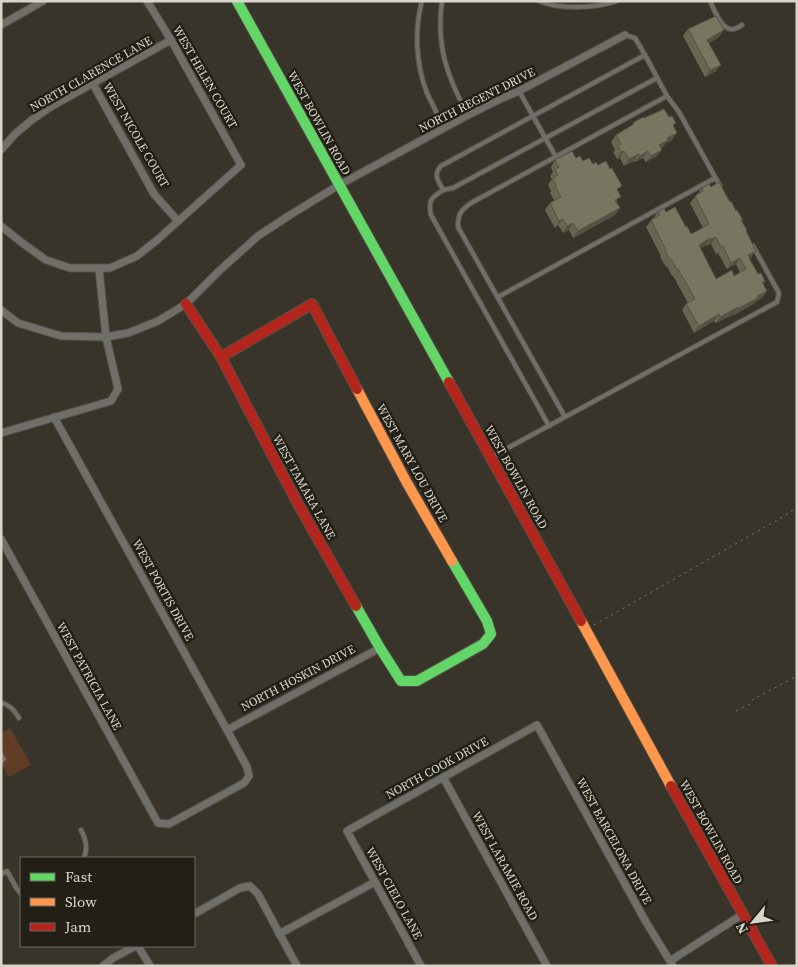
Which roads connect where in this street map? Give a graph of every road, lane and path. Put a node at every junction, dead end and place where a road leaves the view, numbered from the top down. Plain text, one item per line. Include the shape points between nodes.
1 (147, 1) edge
2 (237, 1) edge
3 (422, 1) edge
4 (442, 1) edge
5 (539, 1) edge
6 (617, 1) edge
7 (710, 1) edge
8 (39, 2) edge
9 (568, 4) edge
10 (1, 25) edge
11 (742, 25) dead end
12 (625, 35) joint
13 (171, 40) junction
14 (645, 55) junction
15 (657, 78) junction
16 (93, 84) junction
17 (519, 91) junction
18 (667, 96) junction
19 (468, 115) junction
20 (533, 116) junction
21 (441, 130) junction
22 (545, 137) junction
23 (1, 150) edge
24 (556, 157) junction
25 (715, 178) junction
26 (339, 186) junction
27 (443, 190) junction
28 (724, 194) edge
29 (178, 221) junction
30 (1, 226) edge
31 (752, 244) edge
32 (100, 269) junction
33 (498, 297) junction
34 (186, 304) junction
35 (1, 310) edge
36 (106, 337) junction
37 (221, 357) junction
38 (54, 418) junction
39 (565, 418) junction
40 (549, 426) junction
41 (1, 433) edge
42 (491, 457) junction
43 (797, 507) edge
44 (1, 539) edge
45 (586, 630) junction
46 (380, 648) junction
47 (797, 676) edge
48 (401, 681) joint
49 (1, 704) edge
50 (736, 711) dead end
51 (19, 718) dead end
52 (537, 725) joint
53 (228, 730) junction
54 (248, 776) joint
55 (443, 777) junction
56 (81, 830) dead end
57 (347, 831) joint
58 (84, 857) edge
59 (1, 874) edge
60 (375, 882) junction
61 (20, 893) edge
62 (195, 913) edge
63 (743, 914) junction
64 (280, 934) junction
65 (135, 947) edge
66 (138, 947) edge
67 (672, 963) edge
68 (103, 966) edge
69 (150, 966) edge
70 (297, 966) edge
71 (421, 966) edge
72 (547, 966) edge
73 (772, 966) edge

1 - 13 street, WEST HELEN COURT
2 - 26 street, WEST BOWLIN ROAD
3 - 21 lane via 417,37 420,67
4 - 19 lane via 440,39 446,67
5 - 9 lane via 547,5
6 - 9 lane via 587,6
7 - 11 lane via 724,26 730,29
8 - 10 street
12 - 14 lane via 635,38
12 - 17 street, NORTH REGENT DRIVE
13 - 16 street, NORTH CLARENCE LANE
13 - 29 street, WEST HELEN COURT via 241,165
14 - 15 lane
14 - 20 lane
15 - 18 lane
15 - 22 lane
16 - 23 street, NORTH CLARENCE LANE via 33,119
16 - 29 street, WEST NICOLE COURT via 154,194
17 - 19 street, NORTH REGENT DRIVE
17 - 20 lane
18 - 24 lane
18 - 25 lane
19 - 21 street, NORTH REGENT DRIVE
20 - 22 lane
20 - 27 lane via 441,166 437,178
21 - 26 street, NORTH REGENT DRIVE
22 - 24 lane
22 - 27 lane via 453,188
24 - 33 lane via 470,203 458,217 458,227
25 - 28 lane
25 - 33 lane
26 - 34 street, NORTH REGENT DRIVE via 258,236
26 - 42 street, WEST BOWLIN ROAD
27 - 40 lane via 432,196 429,204 431,215
29 - 32 street via 137,256
30 - 32 street via 46,260 70,268
31 - 39 lane via 779,293 777,302
32 - 36 street
33 - 39 lane
34 - 36 street, NORTH REGENT DRIVE via 158,321 128,333
34 - 37 street, WEST TAMARA LANE
35 - 36 street, NORTH REGENT DRIVE via 18,323 61,336
36 - 38 street via 118,389 110,401
37 - 46 street, WEST TAMARA LANE via 298,504
37 - 48 street, WEST MARY LOU DRIVE via 312,304 407,483 487,621 490,634 483,644 417,681
38 - 41 street
38 - 53 street, WEST PORTIS DRIVE
39 - 40 lane
40 - 42 lane
42 - 45 street, WEST BOWLIN ROAD
43 - 45 path
44 - 54 street, WEST PATRICIA LANE via 158,823 169,824 244,784
45 - 63 street, WEST BOWLIN ROAD
46 - 48 street, WEST TAMARA LANE
46 - 53 street, NORTH HOSKIN DRIVE
47 - 50 path
49 - 51 lane via 11,707
52 - 55 street, NORTH COOK DRIVE
52 - 67 street, WEST BARCELONA DRIVE
53 - 54 street, WEST PORTIS DRIVE via 247,767
55 - 57 street, NORTH COOK DRIVE
55 - 72 street, WEST LARAMIE ROAD
56 - 58 lane via 87,850
57 - 60 street, WEST CIELO LANE
59 - 61 lane via 7,871
60 - 64 street
60 - 71 street, WEST CIELO LANE
62 - 64 street via 240,888 250,886 258,894
63 - 67 street
63 - 73 street, WEST BOWLIN ROAD
64 - 70 street
65 - 68 street
66 - 69 street

